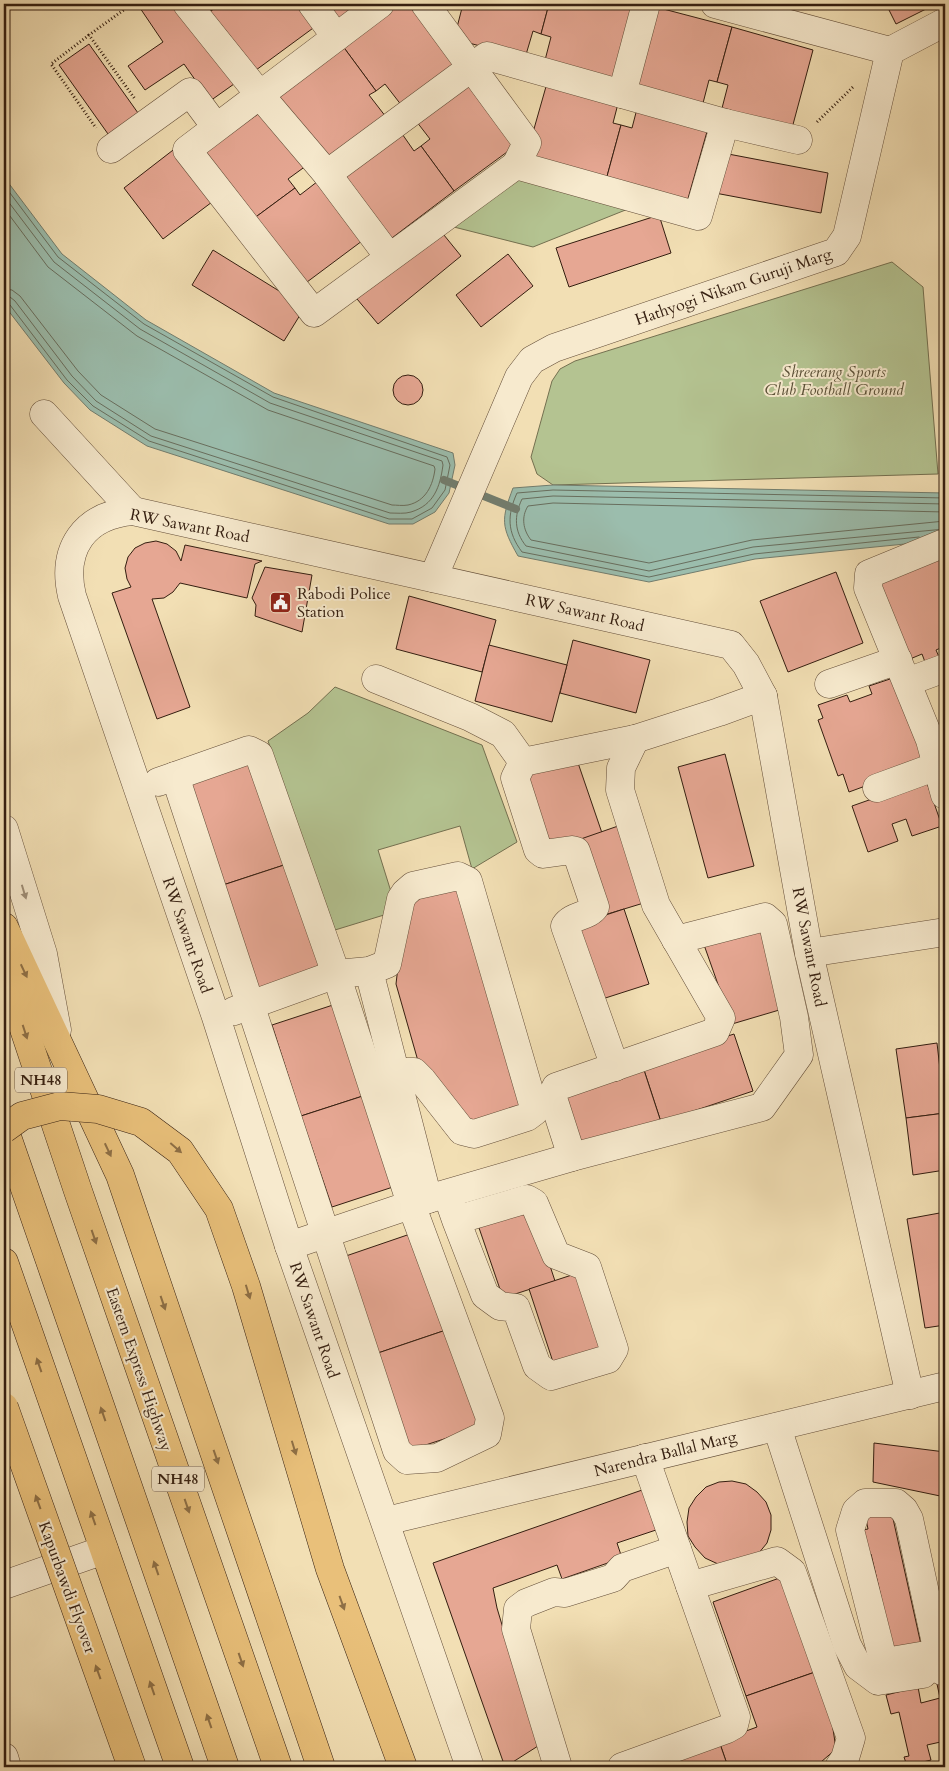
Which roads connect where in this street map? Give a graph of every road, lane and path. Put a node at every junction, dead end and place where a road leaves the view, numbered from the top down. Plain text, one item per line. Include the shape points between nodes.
1 (132, 4) edge
2 (187, 4) edge
3 (312, 4) edge
4 (380, 4) edge
5 (425, 4) edge
6 (646, 4) edge
7 (715, 4) edge
8 (786, 13) edge
9 (945, 22) edge
10 (89, 35) junction
11 (336, 36) junction
12 (890, 51) junction
13 (471, 67) junction
14 (855, 85) dead end
15 (259, 94) junction
16 (622, 94) junction
17 (150, 120) junction
18 (725, 123) junction
19 (216, 127) junction
20 (798, 140) joint
21 (110, 149) joint
22 (516, 165) junction
23 (327, 174) junction
24 (389, 257) junction
25 (44, 414) dead end
26 (133, 510) junction
27 (945, 545) edge
28 (433, 578) junction
29 (945, 668) edge
30 (903, 671) junction
31 (376, 679) dead end
32 (829, 684) dead end
33 (762, 696) junction
34 (635, 739) junction
35 (523, 762) junction
36 (175, 776) junction
37 (942, 776) edge
38 (877, 788) dead end
39 (138, 790) junction
40 (4, 829) edge
41 (4, 927) edge
42 (945, 932) edge
43 (676, 940) junction
44 (810, 952) junction
45 (4, 969) edge
46 (369, 971) junction
47 (336, 974) junction
48 (249, 1005) junction
49 (216, 1017) junction
50 (61, 1049) junction
51 (615, 1067) junction
52 (396, 1072) junction
53 (4, 1128) edge
54 (572, 1158) junction
55 (429, 1199) junction
56 (456, 1220) junction
57 (327, 1234) junction
58 (289, 1246) junction
59 (4, 1262) edge
60 (945, 1386) edge
61 (910, 1395) junction
62 (4, 1408) edge
63 (777, 1427) junction
64 (645, 1458) junction
65 (386, 1521) junction
66 (677, 1549) junction
67 (104, 1550) junction
68 (4, 1584) edge
69 (690, 1586) junction
70 (942, 1665) edge
71 (4, 1757) edge
72 (7, 1767) edge
73 (132, 1767) edge
74 (180, 1767) edge
75 (225, 1767) edge
76 (278, 1767) edge
77 (321, 1767) edge
78 (403, 1767) edge
79 (470, 1767) edge
80 (558, 1767) edge
81 (622, 1767) edge
82 (839, 1767) edge

1 - 10 path
2 - 15 street
3 - 11 street
4 - 11 street
5 - 13 street
6 - 16 street
7 - 8 street
8 - 12 street
9 - 12 street
10 - 17 path
10 - 21 path via 51,64
11 - 15 street
12 - 28 street, Hathyogi Nikam Guruji Marg via 847,236 836,252 554,348 532,360 519,377
13 - 16 street via 487,56
13 - 22 street via 527,144
13 - 23 street
14 - 20 path
15 - 19 street
15 - 23 street
16 - 18 street
17 - 19 street via 190,92
17 - 21 street
18 - 20 street
18 - 22 street via 698,216
19 - 24 street via 187,150 314,313
22 - 24 street
23 - 24 street
25 - 26 street
26 - 28 street, RW Sawant Road
26 - 39 street, RW Sawant Road via 104,518 80,537 69,566 69,581
27 - 30 street via 869,574 868,588
28 - 33 street, RW Sawant Road via 731,645 746,664
29 - 30 street
30 - 32 street
30 - 37 street
31 - 35 street via 503,734
33 - 34 street
33 - 44 street, RW Sawant Road
34 - 35 street
34 - 43 street via 621,768 620,790 656,905
35 - 51 street via 516,778 538,850 543,854 576,851 595,907 569,921 566,926
36 - 39 street
36 - 47 street via 249,750 259,755
36 - 48 street
37 - 38 street
39 - 49 street, RW Sawant Road
40 -> 50 street via 43,954
41 -> 50 highway
42 - 44 street
43 - 51 street via 721,1018 715,1032
43 - 54 street via 765,917 774,924 799,1054 762,1107
44 - 61 street, RW Sawant Road
45 -> 76 highway, Eastern Express Highway / NH48
46 - 47 street
46 - 52 street
46 - 52 street via 387,964 405,893 414,886 458,876 468,880 534,1111 528,1117 474,1134 462,1131 414,1072
47 - 48 street
47 - 55 street
48 - 49 street
48 - 57 street
49 - 58 street, RW Sawant Road
50 -> 77 highway via 120,1175
51 - 54 street via 556,1087 552,1096
52 - 55 street
75 -> 53 highway, NH48
53 -> 78 highway, bridge via 22,1116 60,1106 98,1108 141,1122 180,1151 219,1209 246,1286 330,1569
54 - 55 street
55 - 56 street
55 - 57 street
55 - 57 street via 490,1418 487,1434 437,1458 407,1460 397,1451
56 - 56 street via 486,1295 500,1306 516,1308 537,1366 550,1376 608,1359 614,1349 588,1267 556,1256 534,1203 527,1199
57 - 58 street
58 - 65 street, RW Sawant Road
67 -> 59 highway
60 - 61 street, Narendra Ballal Marg
61 - 63 street, Narendra Ballal Marg
73 -> 62 highway, Kapurbawdi Flyover, bridge
63 - 64 street, Narendra Ballal Marg
63 - 70 street via 847,1645 858,1666 878,1681
64 - 65 street, Narendra Ballal Marg
64 - 66 street
65 - 79 street, RW Sawant Road
66 - 69 street
66 - 80 street via 622,1568 613,1578 565,1594 554,1592 526,1603 518,1610 516,1629
67 - 68 street
74 -> 67 highway
69 - 81 street via 736,1718 734,1725
69 - 82 street via 777,1561 792,1572 851,1738
70 - 70 street via 909,1519 896,1503 865,1503 856,1511 850,1530 881,1652 886,1660
71 - 72 street

